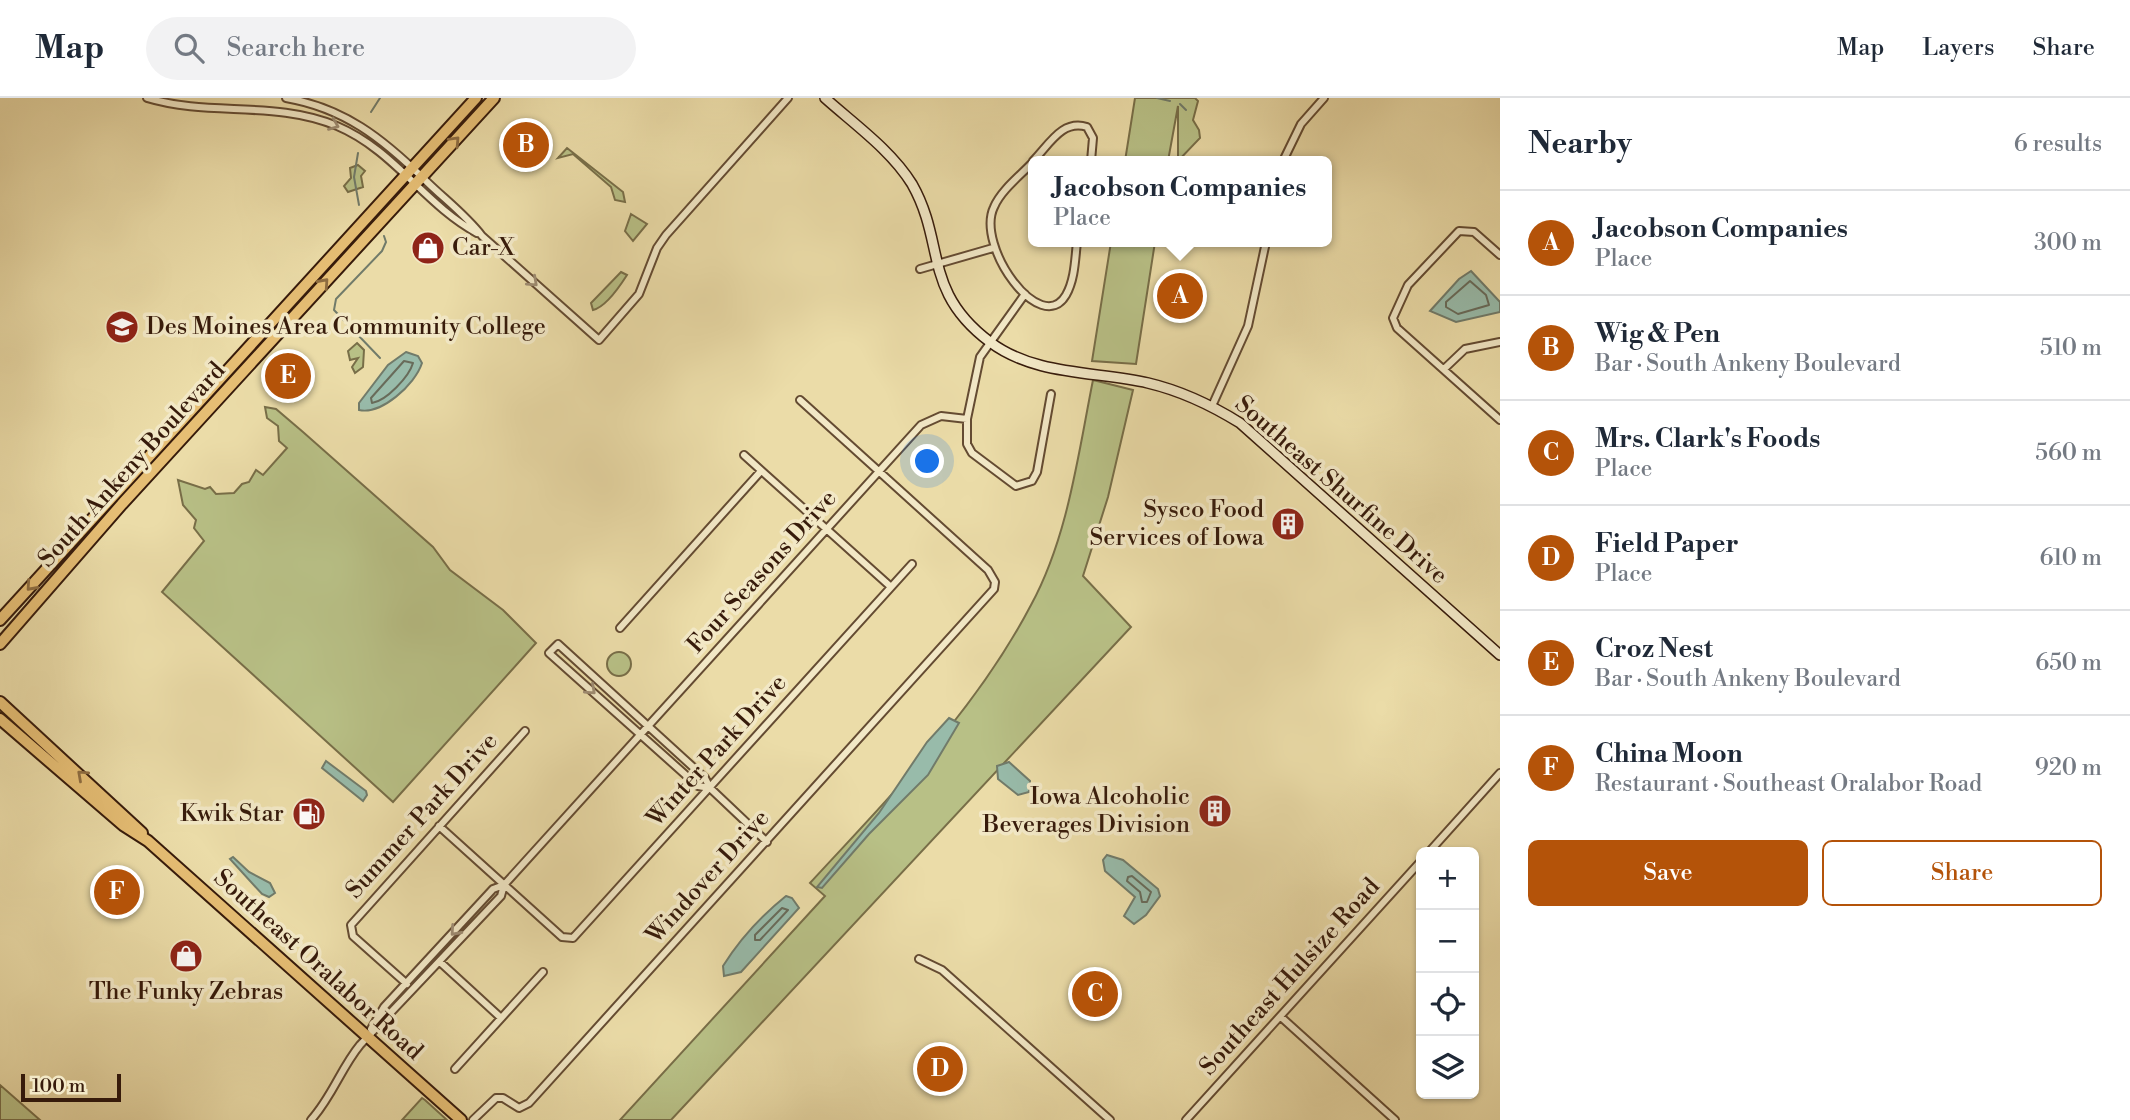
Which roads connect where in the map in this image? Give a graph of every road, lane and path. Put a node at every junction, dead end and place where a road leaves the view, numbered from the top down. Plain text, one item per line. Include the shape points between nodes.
1 (147, 98) edge
2 (286, 98) edge
3 (476, 98) edge
4 (494, 98) edge
5 (788, 98) edge
6 (825, 98) edge
7 (1324, 98) edge
8 (1038, 156) edge
9 (1091, 156) edge
10 (1285, 156) edge
11 (1028, 167) edge
12 (410, 170) junction
13 (419, 180) junction
14 (1076, 247) edge
15 (1265, 247) edge
16 (993, 248) junction
17 (1500, 255) edge
18 (936, 264) junction
19 (920, 269) dead end
20 (1025, 294) junction
21 (1500, 342) edge
22 (991, 343) junction
23 (1444, 369) junction
24 (221, 378) junction
25 (230, 387) junction
26 (1051, 394) dead end
27 (800, 400) dead end
28 (1212, 406) junction
29 (967, 419) junction
30 (1500, 419) edge
31 (744, 455) dead end
32 (761, 471) junction
33 (880, 471) junction
34 (827, 528) junction
35 (912, 564) dead end
36 (891, 587) junction
37 (0, 620) edge
38 (620, 628) dead end
39 (0, 643) edge
40 (1500, 655) edge
41 (0, 702) edge
42 (0, 719) edge
43 (649, 725) junction
44 (525, 731) dead end
45 (641, 734) junction
46 (1500, 773) edge
47 (710, 788) junction
48 (439, 826) junction
49 (148, 841) junction
50 (767, 842) junction
51 (1433, 847) edge
52 (1416, 866) edge
53 (504, 885) junction
54 (433, 956) junction
55 (919, 959) dead end
56 (441, 963) junction
57 (543, 972) dead end
58 (407, 984) junction
59 (1281, 1017) junction
60 (501, 1018) junction
61 (367, 1037) junction
62 (455, 1069) dead end
63 (311, 1120) edge
64 (461, 1120) edge
65 (473, 1120) edge
66 (1110, 1120) edge
67 (1186, 1120) edge
68 (1395, 1120) edge

1 -> 12 street via 190,107 270,108 310,116 364,140
2 - 12 street via 313,103 359,124
3 - 12 main road, South Ankeny Boulevard
13 -> 4 main road, South Ankeny Boulevard
13 -> 5 street via 456,220 482,236 598,340 639,294 666,235
6 - 18 street, Southeast Shurfine Drive via 894,161 911,183 923,208
7 - 10 street via 1301,124
8 - 9 street via 1065,127 1076,123 1087,127 1093,138
11 - 16 street via 993,207
12 - 13 street
12 - 24 main road, South Ankeny Boulevard
25 -> 13 main road, South Ankeny Boulevard
14 - 20 street via 1070,286 1060,302 1038,304
15 - 28 street via 1248,326
16 - 18 street
16 - 20 street
17 - 23 street via 1474,232 1459,231 1408,285 1394,313 1397,328
18 - 19 street
18 - 22 street, Southeast Shurfine Drive via 960,313
20 - 22 street
21 - 23 street via 1465,349
22 - 28 street, Southeast Shurfine Drive via 1042,366 1149,383
22 - 29 street via 977,365
23 - 30 street
24 - 25 main road
24 -> 37 main road, South Ankeny Boulevard
25 - 39 main road, South Ankeny Boulevard
26 - 29 street via 1037,472 1025,485 1008,481 972,453 967,444
27 - 33 street
28 - 40 street, Southeast Shurfine Drive via 1240,423
29 - 33 street, Four Seasons Drive via 941,416 926,421
31 - 32 street
32 - 34 street
32 - 38 street
33 - 34 street, Four Seasons Drive
33 - 50 street, Windover Drive via 993,575 995,582 991,595
34 - 36 street
34 - 43 street, Four Seasons Drive
35 - 36 street, Winter Park Drive
36 - 47 street, Winter Park Drive
49 -> 41 main road, Southeast Oralabor Road via 127,816
42 - 49 main road, Southeast Oralabor Road via 123,825
43 - 45 street, Four Seasons Drive
43 -> 45 street via 558,644 549,653
43 - 47 street
44 - 48 street, Summer Park Drive
45 - 47 street via 698,786
45 - 53 street, Four Seasons Drive
46 - 51 street
47 - 50 street
47 - 53 street, Winter Park Drive via 570,939 562,937
48 - 53 street
48 - 58 street, Summer Park Drive via 350,929
49 - 61 main road, Southeast Oralabor Road
50 - 65 street, Windover Drive via 529,1103 519,1108 496,1098
52 - 59 street, Southeast Hulsize Road
53 -> 54 street, Four Seasons Drive via 493,889
53 - 56 street, Four Seasons Drive via 501,896
54 - 56 street
54 - 58 street, Four Seasons Drive
55 - 66 street via 943,970
56 - 60 street
56 - 61 street, Four Seasons Drive
57 - 60 street
58 - 61 street, Four Seasons Drive via 384,1007
59 - 67 street, Southeast Hulsize Road
59 - 68 street
60 - 62 street
61 - 63 street
61 - 64 main road, Southeast Oralabor Road

